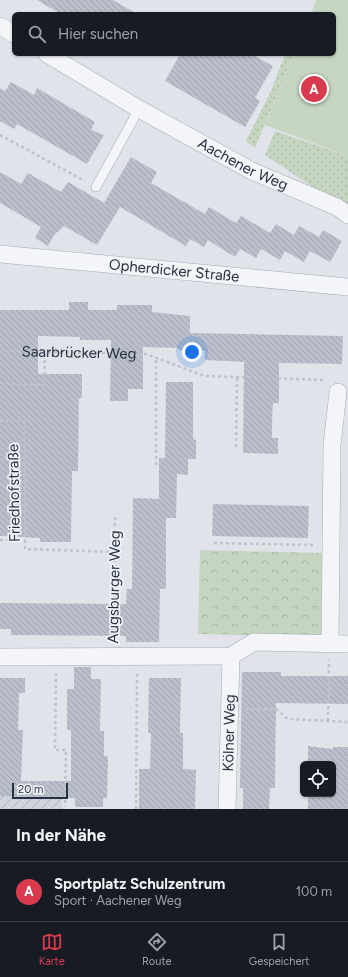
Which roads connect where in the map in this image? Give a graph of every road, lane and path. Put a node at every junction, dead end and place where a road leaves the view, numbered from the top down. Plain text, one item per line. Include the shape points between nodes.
1 (0, 26) edge
2 (12, 33) edge
3 (50, 56) edge
4 (139, 109) junction
5 (0, 135) edge
6 (96, 187) joint
7 (348, 215) edge
8 (0, 254) edge
9 (348, 287) edge
10 (0, 351) edge
11 (45, 352) junction
12 (156, 358) junction
13 (237, 377) junction
14 (0, 383) edge
15 (335, 386) joint
16 (0, 421) edge
17 (236, 447) dead end
18 (156, 465) dead end
19 (115, 517) dead end
20 (0, 540) edge
21 (25, 540) junction
22 (214, 543) dead end
23 (332, 545) junction
24 (114, 552) junction
25 (330, 644) junction
26 (348, 644) edge
27 (113, 656) junction
28 (137, 656) junction
29 (231, 656) junction
30 (0, 657) edge
31 (56, 657) junction
32 (230, 708) junction
33 (328, 721) junction
34 (348, 722) edge
35 (65, 807) dead end
36 (136, 809) edge
37 (227, 809) edge

1 - 2 street
3 - 4 street, Aachener Weg
4 - 6 lane
4 - 7 street, Aachener Weg via 252,172 337,207
5 - 6 path
8 - 9 street, Opherdicker Straße
10 - 11 path, Saarbrücker Weg
11 - 12 path, Saarbrücker Weg via 146,354
11 - 14 path via 44,385
12 - 13 path, Saarbrücker Weg via 205,376
12 - 18 path, Saarbrücker Weg
13 - 15 path, Saarbrücker Weg
13 - 17 path
15 - 23 street
16 - 21 path, Friedhofstraße via 24,420
19 - 24 path, Augsburger Weg
20 - 21 path
21 - 24 path, Friedhofstraße via 25,549
22 - 23 path
23 - 25 street
24 - 27 path, Augsburger Weg
25 - 26 street
25 - 29 street via 254,642
25 - 33 path
27 - 28 street, Augsburger Weg
27 - 31 street, Augsburger Weg
28 - 29 street, Augsburger Weg
28 - 36 path, Augsburger Weg
29 - 32 street, Kölner Weg
30 - 31 street, Augsburger Weg
31 - 35 path via 55,750 66,750
32 - 33 path via 276,709 288,719
32 - 37 street, Kölner Weg
33 - 34 path

